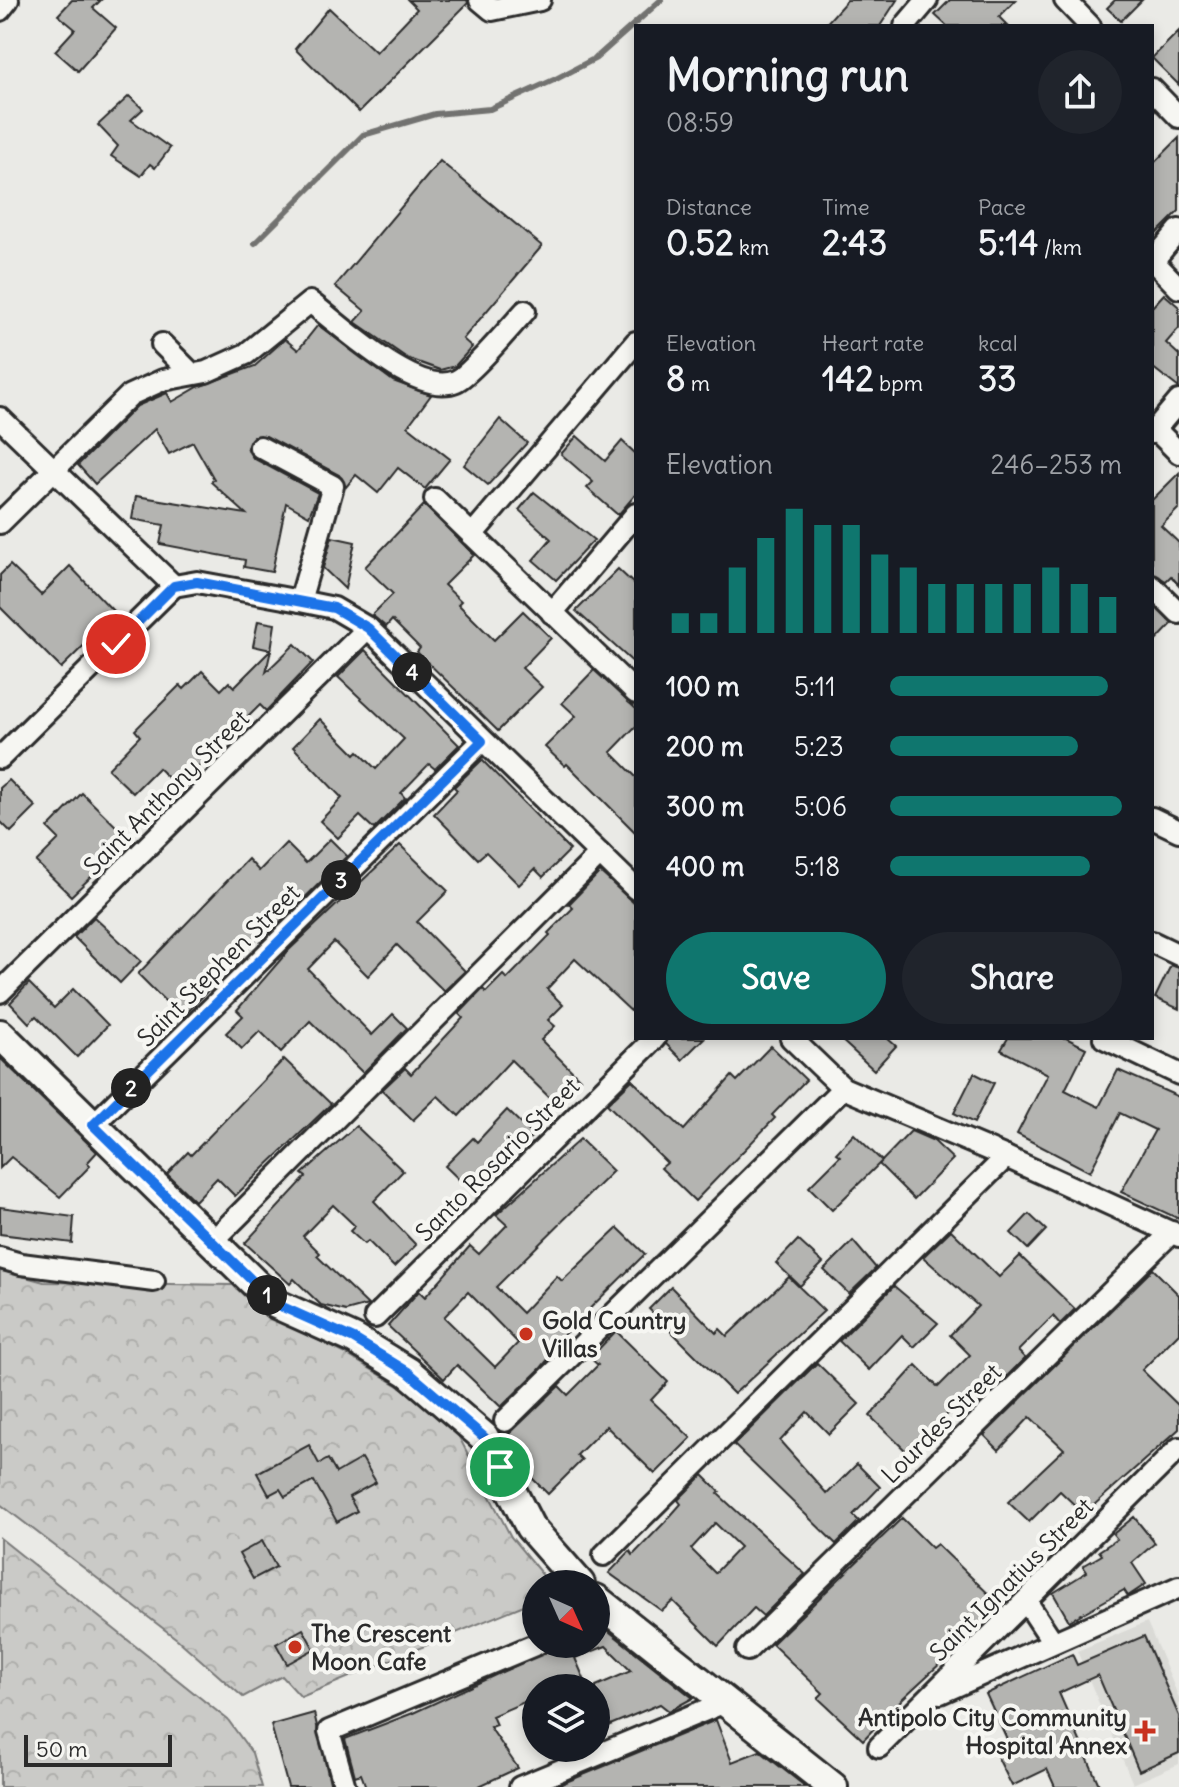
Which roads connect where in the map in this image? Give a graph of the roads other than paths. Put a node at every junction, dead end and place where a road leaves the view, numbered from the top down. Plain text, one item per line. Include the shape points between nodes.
1 (8, 0) edge
2 (480, 0) edge
3 (540, 0) edge
4 (927, 0) edge
5 (1065, 0) edge
6 (0, 10) edge
7 (910, 24) edge
8 (1088, 24) edge
9 (1154, 91) edge
10 (1179, 117) edge
11 (1179, 230) edge
12 (1154, 259) edge
13 (1154, 263) edge
14 (1179, 288) edge
15 (525, 311) dead end
16 (162, 344) dead end
17 (634, 344) edge
18 (192, 374) junction
19 (1179, 401) edge
20 (0, 418) edge
21 (1154, 431) edge
22 (260, 447) dead end
23 (1179, 453) edge
24 (54, 469) junction
25 (435, 499) dead end
26 (634, 516) edge
27 (0, 523) edge
28 (472, 535) junction
29 (174, 586) junction
30 (1154, 588) edge
31 (300, 601) junction
32 (552, 613) junction
33 (1179, 613) edge
34 (368, 628) junction
35 (634, 690) edge
36 (482, 741) junction
37 (0, 758) edge
38 (1154, 819) edge
39 (1179, 831) edge
40 (600, 854) junction
41 (634, 887) edge
42 (1154, 943) edge
43 (1179, 955) edge
44 (0, 992) edge
45 (0, 1034) edge
46 (653, 1040) edge
47 (793, 1040) edge
48 (1108, 1040) edge
49 (1179, 1074) edge
50 (843, 1088) junction
51 (93, 1125) junction
52 (1006, 1157) junction
53 (1176, 1234) edge
54 (211, 1243) junction
55 (0, 1258) edge
56 (154, 1281) dead end
57 (375, 1317) dead end
58 (505, 1421) dead end
59 (1179, 1448) edge
60 (604, 1555) dead end
61 (568, 1570) edge
62 (1179, 1587) edge
63 (1026, 1601) junction
64 (610, 1618) edge
65 (1053, 1642) junction
66 (522, 1650) edge
67 (747, 1650) dead end
68 (929, 1698) junction
69 (725, 1702) junction
70 (879, 1747) dead end
71 (345, 1787) edge
72 (520, 1787) edge
73 (833, 1787) edge

1 - 6 street
2 - 3 street via 492,10
4 - 7 street
5 - 8 street
9 - 10 street
11 - 12 street
13 - 14 street
15 - 18 street via 457,381 436,385 410,377 310,302 246,354
16 - 18 street
17 - 28 street
18 - 24 street via 130,395
19 - 21 street
20 - 24 street
21 - 23 street
22 - 31 street via 333,486
24 - 27 street
24 - 29 street
25 - 28 street
26 - 32 street
28 - 32 street
29 - 31 street via 197,582
29 - 37 street
30 - 33 street
31 - 34 street via 334,608
32 - 35 street
34 - 36 street
34 - 44 street, Saint Anthony Street
36 - 40 street
36 - 51 street, Saint Stephen Street
38 - 39 street
40 - 41 street
40 - 54 street
42 - 43 street
45 - 51 street
46 - 57 street, Santo Rosario Street
47 - 50 street
48 - 49 street
50 - 52 street
50 - 58 street
51 - 54 street
52 - 53 street
52 - 60 street
53 - 67 street, Lourdes Street
54 - 61 street via 276,1304 354,1339 450,1404 484,1437 530,1527
55 - 56 street
59 - 63 street, Saint Ignatius Street
62 - 65 street
63 - 65 street
63 - 68 street, Saint Ignatius Street
64 - 69 street
65 - 68 street
66 - 71 street via 329,1731
68 - 70 street, Saint Ignatius Street
69 - 72 street
69 - 73 street

